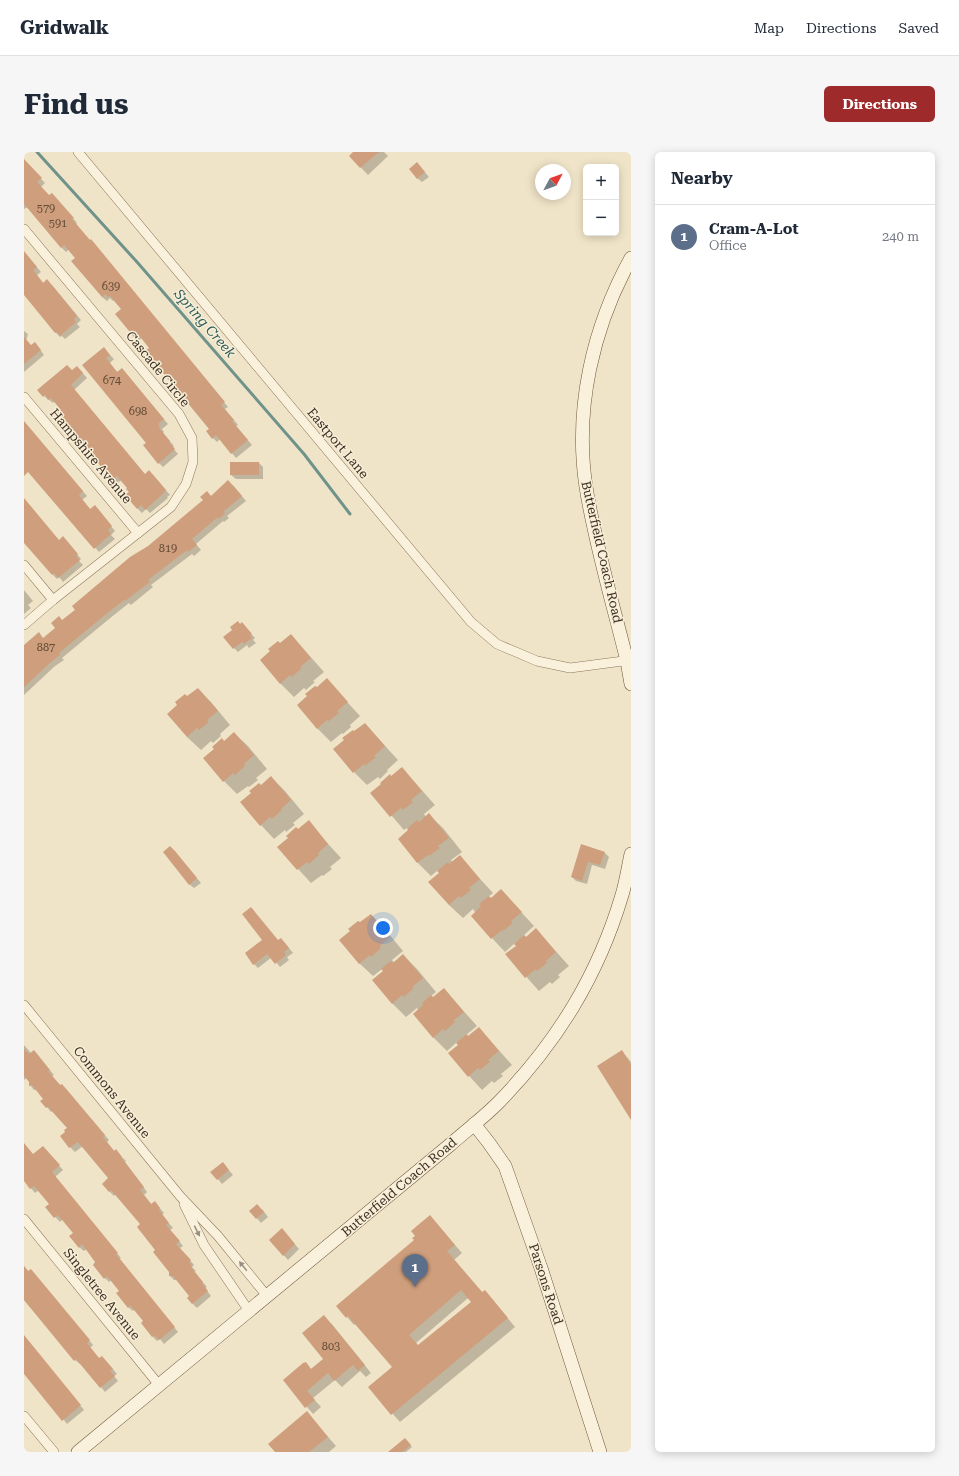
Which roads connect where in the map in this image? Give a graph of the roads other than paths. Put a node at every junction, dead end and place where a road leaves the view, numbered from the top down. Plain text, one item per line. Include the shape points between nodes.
1 (78, 152) edge
2 (24, 229) edge
3 (631, 258) edge
4 (24, 397) edge
5 (138, 533) junction
6 (24, 565) edge
7 (53, 600) junction
8 (24, 625) edge
9 (629, 661) edge
10 (631, 684) edge
11 (631, 854) edge
12 (24, 1005) edge
13 (474, 1124) junction
14 (180, 1196) junction
15 (24, 1220) edge
16 (267, 1296) junction
17 (249, 1311) junction
18 (159, 1385) junction
19 (24, 1416) edge
20 (54, 1452) edge
21 (78, 1452) edge
22 (600, 1452) edge

1 - 9 street, Eastport Lane via 471,622 497,644 537,661 570,668
2 - 5 street, Cascade Circle via 179,414 192,438 193,462 186,484 171,507
3 - 9 main road, Butterfield Coach Road via 607,307 595,342 585,398 583,450 592,522
4 - 5 street, Hampshire Avenue
5 - 7 street, Cascade Circle
6 - 7 street
7 - 8 street, Cascade Circle
9 - 10 main road, Butterfield Coach Road
11 - 13 main road, Butterfield Coach Road via 622,895 606,942 579,997 539,1056 498,1103
12 - 14 street, Commons Avenue
13 - 16 main road, Butterfield Coach Road
13 - 22 main road, Parsons Road via 505,1166
16 -> 14 street, Commons Avenue via 218,1236
14 -> 17 street, Commons Avenue via 204,1245
15 - 18 street, Singletree Avenue
16 - 17 main road, Butterfield Coach Road
17 - 18 main road, Butterfield Coach Road
18 - 21 main road, Butterfield Coach Road
19 - 20 street

